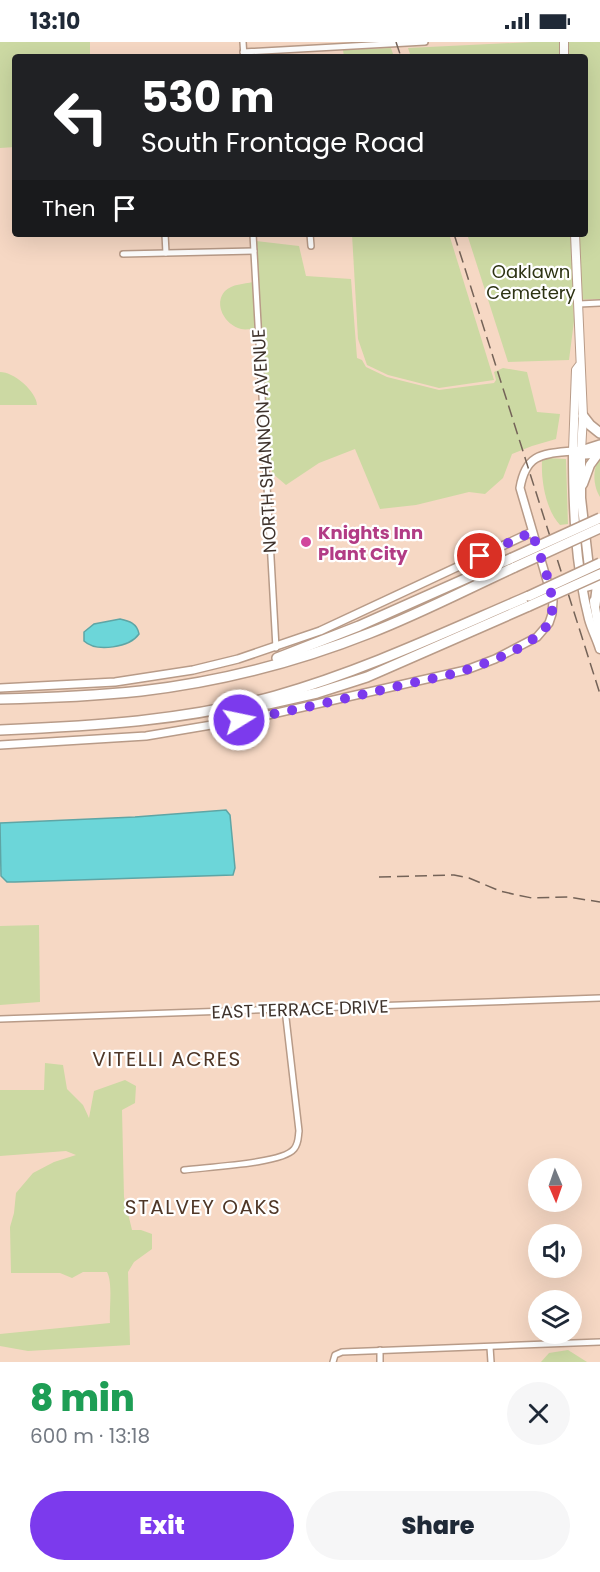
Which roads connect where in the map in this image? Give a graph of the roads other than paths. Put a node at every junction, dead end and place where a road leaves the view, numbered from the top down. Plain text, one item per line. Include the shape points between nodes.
1 (424, 42) edge
2 (300, 50) junction
3 (255, 54) edge
4 (300, 54) edge
5 (165, 237) edge
6 (253, 237) edge
7 (310, 237) edge
8 (574, 237) edge
9 (311, 246) dead end
10 (254, 251) junction
11 (166, 253) junction
12 (123, 254) dead end
13 (600, 303) edge
14 (579, 304) junction
15 (579, 362) junction
16 (583, 416) junction
17 (600, 433) edge
18 (600, 450) edge
19 (577, 451) junction
20 (581, 493) junction
21 (600, 518) edge
22 (600, 528) edge
23 (532, 532) junction
24 (513, 562) junction
25 (600, 563) edge
26 (593, 582) edge
27 (529, 601) junction
28 (595, 605) joint
29 (600, 642) edge
30 (276, 648) junction
31 (0, 688) edge
32 (0, 699) edge
33 (0, 729) edge
34 (0, 745) edge
35 (600, 998) edge
36 (285, 1009) junction
37 (0, 1019) edge
38 (184, 1170) dead end
39 (600, 1342) edge
40 (490, 1347) junction
41 (380, 1350) junction
42 (333, 1362) edge
43 (380, 1362) edge
44 (491, 1362) edge

1 - 2 street
2 - 3 street
2 - 4 street
5 - 11 street
6 - 10 street, NORTH SHANNON AVENUE
7 - 9 street
8 - 14 main road
10 - 11 street
10 - 30 street, NORTH SHANNON AVENUE
11 - 12 street
13 - 14 street
14 - 15 main road
15 - 16 main road
15 - 19 main road
16 - 17 highway
16 - 19 main road
18 - 19 highway via 585,454
18 - 20 main road via 587,471
19 - 20 main road
19 - 23 street via 545,454 523,470 520,488
19 - 26 main road via 573,497 577,549
20 - 26 main road
21 - 24 highway, bridge
22 - 24 highway, bridge
23 - 30 street via 346,620
23 - 34 street via 553,601 552,614 537,637 495,659 466,670 259,717 146,736
24 - 32 highway via 370,633 301,657 236,674 142,691
25 - 27 highway, bridge
26 - 27 highway, bridge
26 - 28 highway via 597,589
26 - 29 main road via 595,639
27 - 33 highway via 345,674 273,696 215,710 124,723
28 - 29 main road
30 - 31 street via 157,676
35 - 36 street, EAST TERRACE DRIVE
36 - 37 street, EAST TERRACE DRIVE
36 - 38 street via 298,1131 294,1149 286,1155 248,1163
39 - 40 street
40 - 41 street
40 - 44 street
41 - 42 street via 339,1352
41 - 43 street

